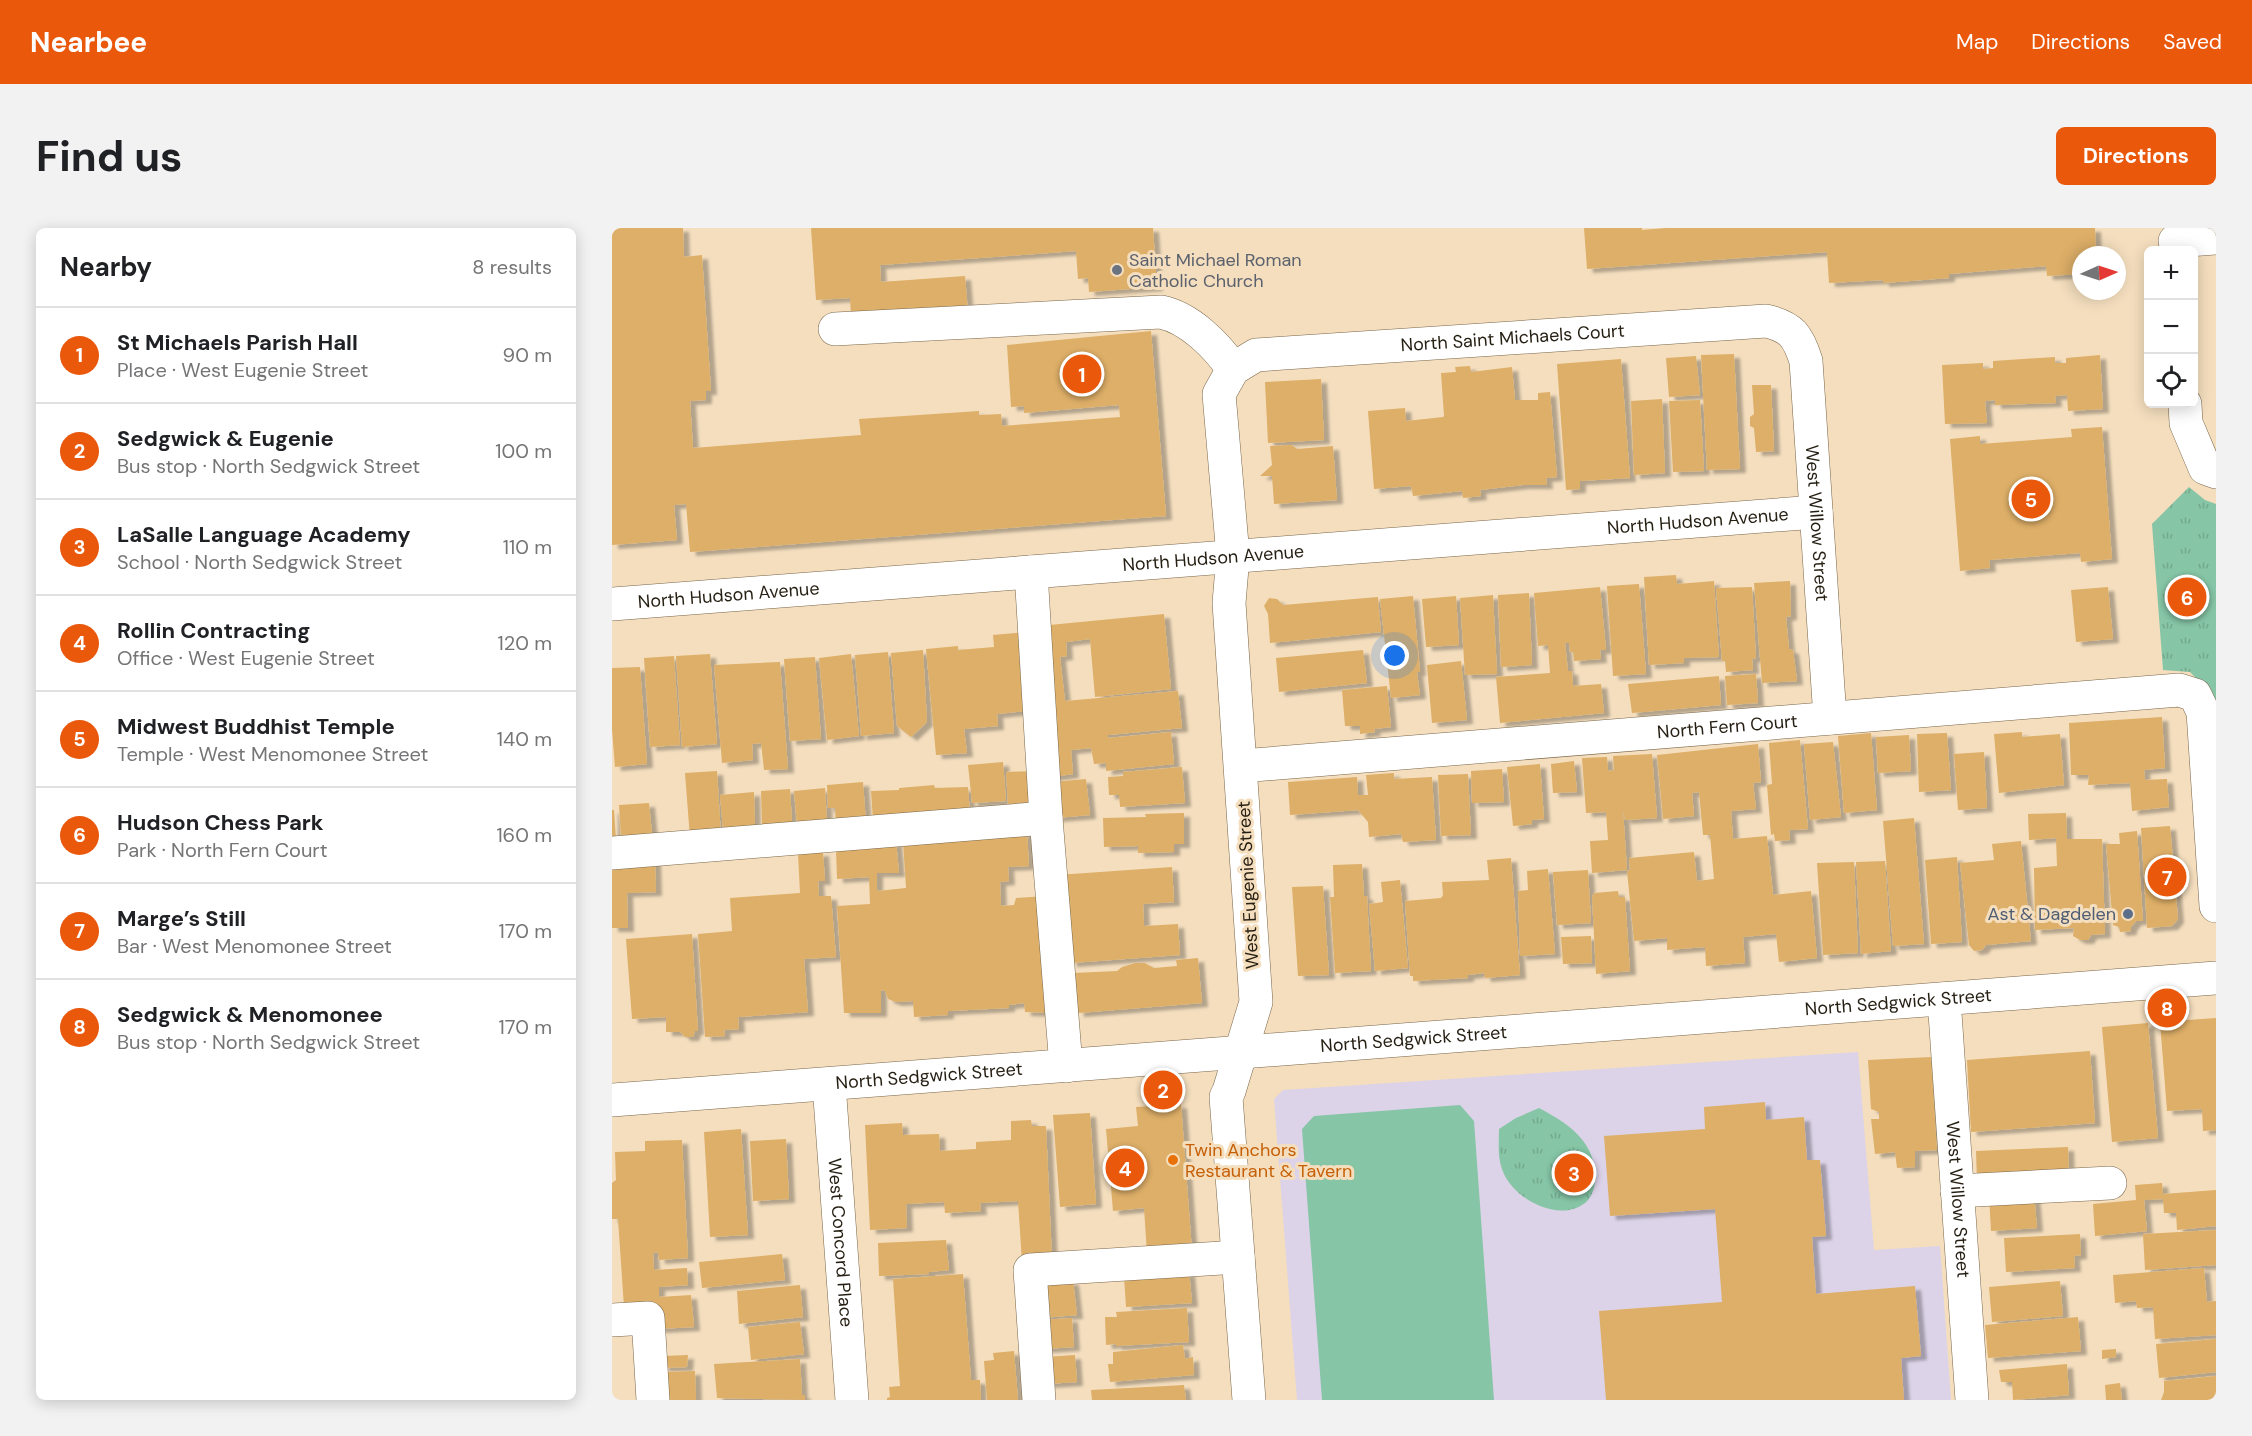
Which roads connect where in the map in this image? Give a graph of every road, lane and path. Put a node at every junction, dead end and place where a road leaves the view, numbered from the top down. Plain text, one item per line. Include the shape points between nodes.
1 (2216, 238) edge
2 (2175, 240) edge
3 (834, 330) dead end
4 (1793, 332) joint
5 (1233, 369) junction
6 (2185, 408) edge
7 (2211, 470) edge
8 (1816, 512) junction
9 (1233, 556) junction
10 (1031, 572) junction
11 (612, 604) edge
12 (1830, 718) junction
13 (1241, 766) junction
14 (1046, 818) junction
15 (612, 853) edge
16 (2216, 906) edge
17 (2216, 978) edge
18 (1944, 999) junction
19 (1240, 1052) junction
20 (1066, 1066) junction
21 (829, 1084) junction
22 (612, 1100) edge
23 (2110, 1183) dead end
24 (1957, 1191) junction
25 (1238, 1257) junction
26 (612, 1320) edge
27 (653, 1400) edge
28 (852, 1400) edge
29 (1039, 1400) edge
30 (1249, 1400) edge
31 (1972, 1400) edge

1 - 2 street
3 - 5 street via 1161,312 1178,316 1220,350
4 - 5 street, North Saint Michaels Court via 1781,324 1755,321 1256,355
4 - 8 street, West Willow Street via 1806,361
5 - 9 street, West Eugenie Street via 1219,394
6 - 7 street via 2186,423
8 - 9 street, North Hudson Avenue
8 - 12 street, West Willow Street
9 - 10 street, North Hudson Avenue
9 - 13 street, West Eugenie Street via 1229,603
10 - 11 street, North Hudson Avenue
10 - 14 street
12 - 13 street, North Fern Court
12 - 16 street, North Fern Court via 2179,690 2194,696 2204,712
13 - 19 street, West Eugenie Street via 1256,1002
14 - 15 street
14 - 20 street
17 - 18 street, North Sedgwick Street
18 - 19 street, North Sedgwick Street
18 - 24 street, West Willow Street
19 - 20 street, North Sedgwick Street
19 - 25 street, West Eugenie Street via 1226,1097
20 - 21 street, North Sedgwick Street
21 - 22 street, North Sedgwick Street
21 - 28 street, West Concord Place
23 - 24 street
24 - 31 street, West Willow Street
25 - 29 street via 1029,1270
25 - 30 street, West Eugenie Street
26 - 27 street via 648,1318

